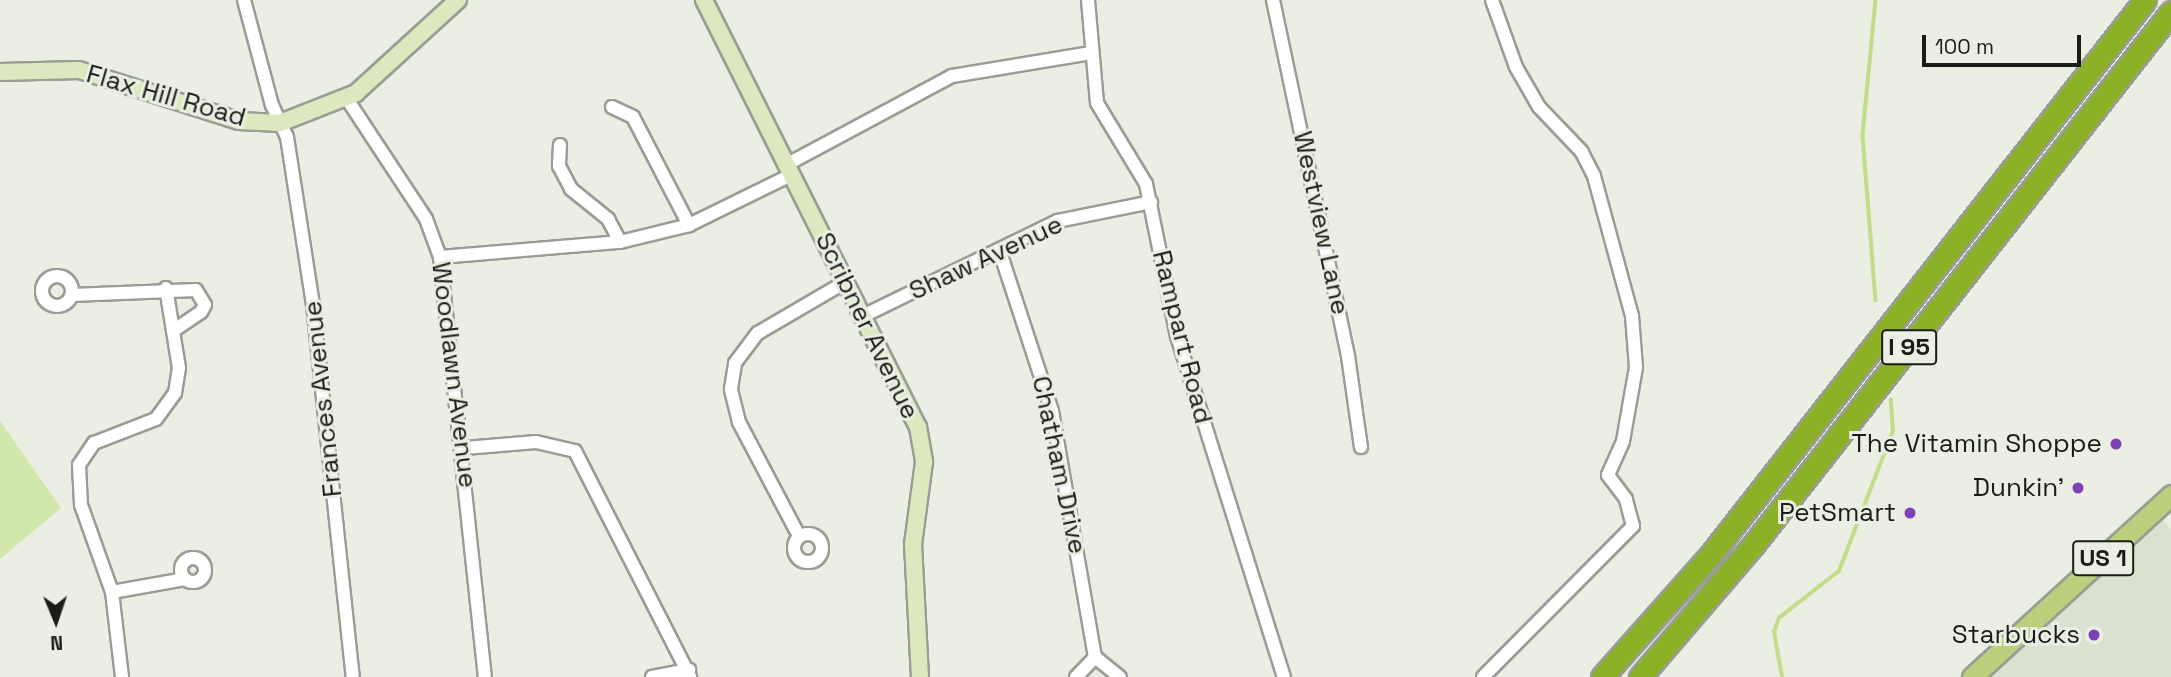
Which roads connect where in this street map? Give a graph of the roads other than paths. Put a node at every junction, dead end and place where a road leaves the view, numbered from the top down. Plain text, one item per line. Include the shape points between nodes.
1 (244, 0) edge
2 (458, 0) edge
3 (704, 0) edge
4 (1088, 0) edge
5 (1273, 0) edge
6 (1492, 0) edge
7 (2145, 0) edge
8 (2171, 12) edge
9 (1091, 53) junction
10 (0, 72) edge
11 (347, 99) junction
12 (612, 107) dead end
13 (280, 123) junction
14 (560, 145) dead end
15 (788, 170) junction
16 (1150, 202) junction
17 (689, 225) junction
18 (620, 242) junction
19 (1000, 251) junction
20 (440, 257) junction
21 (847, 281) junction
22 (166, 288) junction
23 (72, 295) dead end
24 (865, 315) junction
25 (173, 331) junction
26 (1361, 447) dead end
27 (465, 448) junction
28 (2171, 495) edge
29 (799, 536) dead end
30 (185, 579) dead end
31 (112, 592) junction
32 (1095, 657) junction
33 (689, 674) edge
34 (122, 677) edge
35 (353, 677) edge
36 (485, 677) edge
37 (652, 677) edge
38 (919, 677) edge
39 (1076, 677) edge
40 (1120, 677) edge
41 (1284, 677) edge
42 (1483, 677) edge
43 (1602, 677) edge
44 (1640, 677) edge
45 (1972, 677) edge

1 - 13 street, Frances Avenue
2 - 11 street, Flax Hill Road
3 - 15 street, Scribner Avenue
4 - 9 street, Rampart Road
5 - 26 street, Westview Lane via 1339,306
6 - 42 street via 1516,67 1539,107 1582,152 1606,209 1632,316 1636,367 1623,440 1608,475 1626,499 1633,526
7 - 43 highway, I 95 via 1712,553
8 - 44 highway, I 95 via 1762,534
9 - 15 street via 952,76
9 - 16 street, Rampart Road via 1100,111 1141,172
10 - 13 street, Flax Hill Road via 79,70 239,121
11 - 13 street, Flax Hill Road
11 - 20 street, Woodlawn Avenue via 426,219
12 - 17 street via 633,117
13 - 35 street, Frances Avenue via 313,305
14 - 18 street via 559,166 570,189 608,219
15 - 17 street
15 - 21 street, Scribner Avenue
16 - 19 street, Shaw Avenue via 1058,221
16 - 41 street, Rampart Road via 1177,336
17 - 18 street
18 - 20 street
19 - 24 street, Shaw Avenue
19 - 32 street, Chatham Drive via 1052,411
20 - 27 street, Woodlawn Avenue
21 - 24 street, Scribner Avenue
21 - 29 street via 758,333 735,363 731,389 739,422
22 - 23 street
22 - 25 street
22 - 25 street via 196,290 205,305
24 - 38 street, Scribner Avenue via 912,411 924,450 913,544
25 - 31 street via 178,368 168,405 156,419 94,443 79,465 81,505
27 - 33 street via 536,442 575,451
27 - 36 street, Woodlawn Avenue
28 - 45 main road, US 1
30 - 31 street
31 - 34 street
32 - 39 street
32 - 40 street
33 - 37 street

